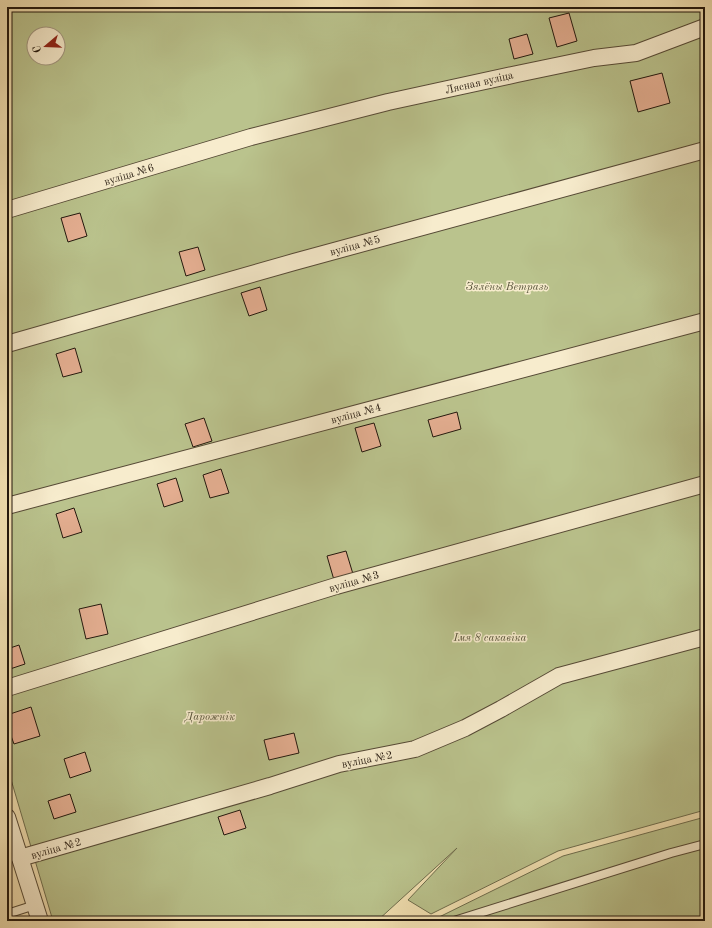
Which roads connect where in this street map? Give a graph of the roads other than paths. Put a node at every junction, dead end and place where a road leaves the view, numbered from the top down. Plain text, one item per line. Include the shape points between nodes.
1 (705, 27) edge
2 (252, 137) joint
3 (705, 150) edge
4 (7, 210) edge
5 (705, 321) edge
6 (7, 344) edge
7 (705, 484) edge
8 (7, 506) edge
9 (705, 637) edge
10 (7, 688) edge
11 (7, 817) edge
12 (705, 844) edge
13 (20, 858) junction
14 (35, 905) junction
15 (7, 914) edge
16 (40, 921) edge
17 (454, 921) edge

1 - 2 street, Лясная вуліца via 636,53 594,58 501,77 388,102
2 - 4 street, вуліца №6
3 - 6 street, вуліца №5 via 294,262
5 - 8 street, вуліца №4
7 - 10 street, вуліца №3 via 336,586
9 - 13 street, вуліца №2 via 559,676 471,725 415,749 339,764
11 - 13 street
12 - 17 lane
13 - 14 street
14 - 15 lane
14 - 16 street

